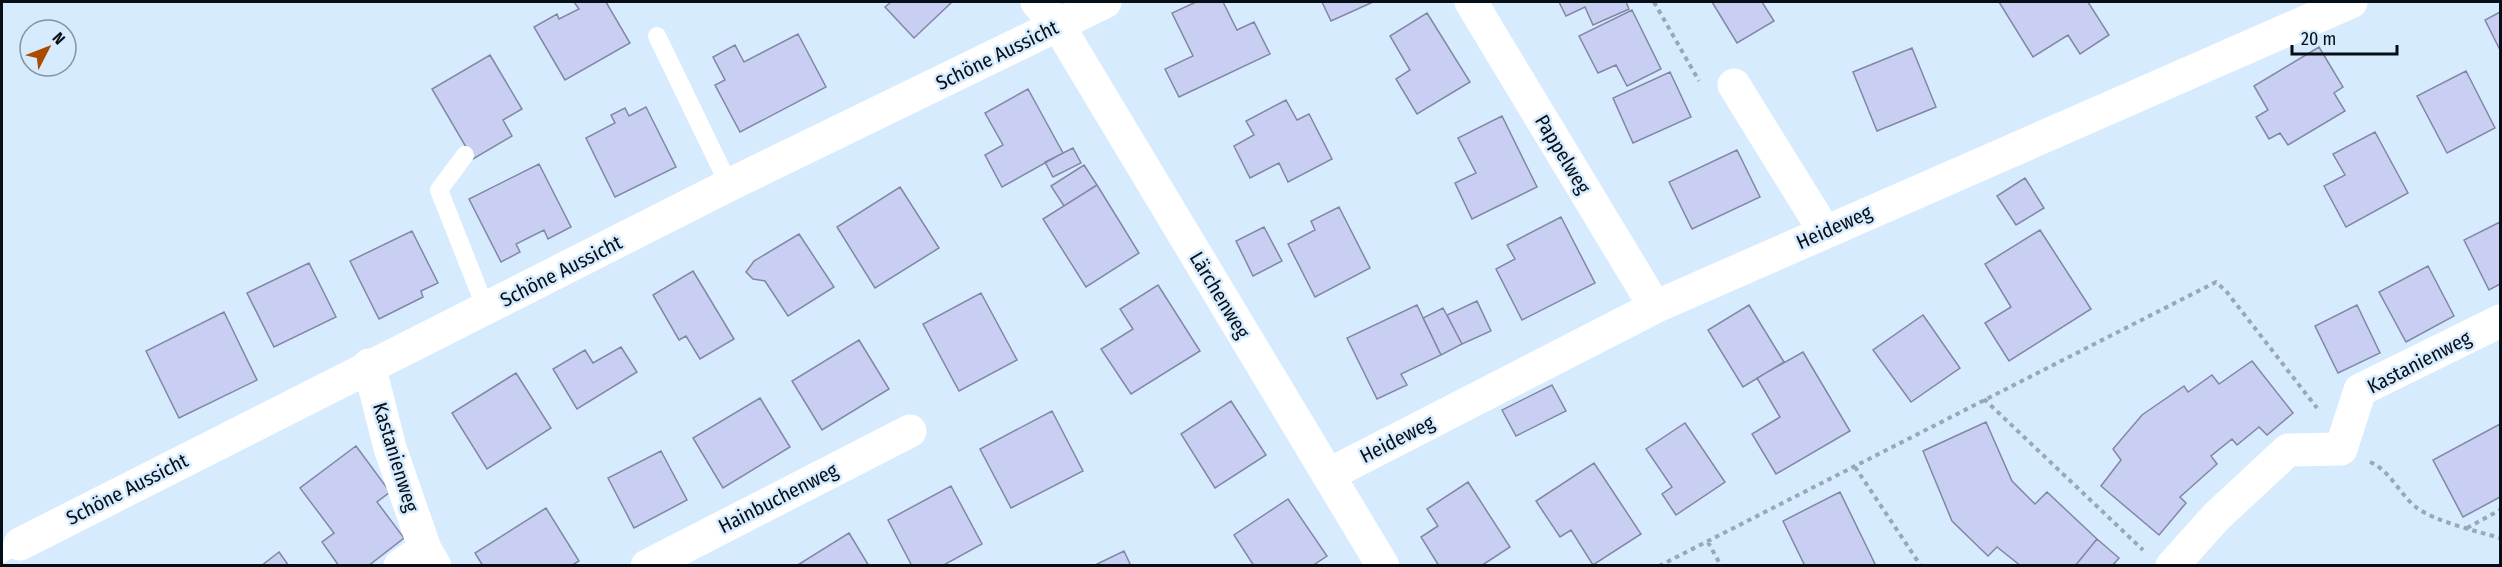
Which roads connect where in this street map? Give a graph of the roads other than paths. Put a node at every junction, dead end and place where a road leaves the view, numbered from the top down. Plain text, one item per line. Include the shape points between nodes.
1 (1104, 2) edge
2 (1472, 2) edge
3 (2350, 2) edge
4 (1047, 13) edge
5 (657, 36) dead end
6 (1734, 85) road end
7 (465, 155) dead end
8 (729, 184) junction
9 (1825, 231) junction
10 (1655, 307) junction
11 (486, 309) junction
12 (2500, 321) edge
13 (369, 365) junction
14 (910, 431) dead end
15 (1328, 475) junction
16 (11, 549) edge
17 (420, 560) edge
18 (2161, 562) edge
19 (647, 566) edge
20 (1383, 566) edge

1 - 4 street, Schöne Aussicht
2 - 10 street, Pappelweg
3 - 9 street, Heideweg
4 - 8 street, Schöne Aussicht
4 - 15 street, Lärchenweg
5 - 8 lane
6 - 9 street
7 - 11 lane via 439,190
8 - 11 street, Schöne Aussicht
9 - 10 street, Heideweg
10 - 15 street, Heideweg
11 - 13 street, Schöne Aussicht
12 - 18 street, Kastanienweg via 2360,390 2341,449 2288,450
13 - 16 street, Schöne Aussicht
13 - 17 street, Kastanienweg
14 - 19 street, Hainbuchenweg
15 - 20 street, Lärchenweg

